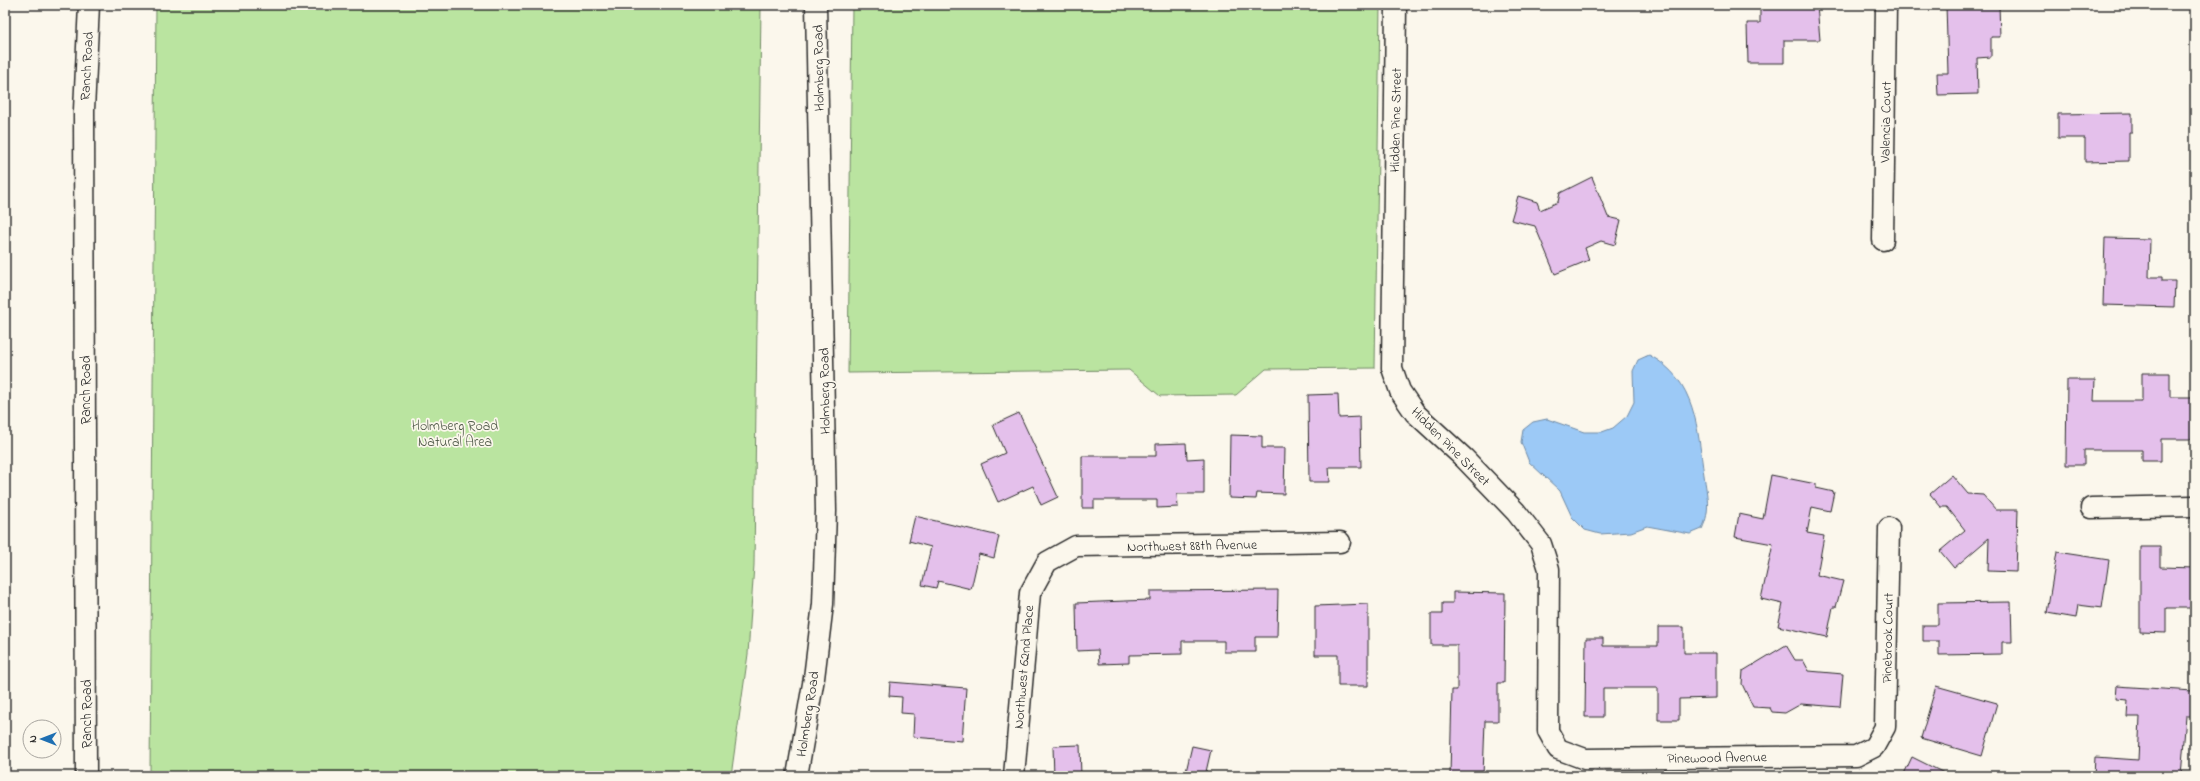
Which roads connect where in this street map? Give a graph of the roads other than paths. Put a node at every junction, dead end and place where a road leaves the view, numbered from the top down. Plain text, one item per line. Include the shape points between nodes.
1 (89, 5) edge
2 (816, 5) edge
3 (1396, 5) edge
4 (1886, 5) edge
5 (1883, 240) dead end
6 (2195, 506) edge
7 (2091, 508) dead end
8 (1889, 528) dead end
9 (1340, 542) dead end
10 (1047, 562) joint
11 (1874, 747) joint
12 (1558, 749) joint
13 (86, 776) edge
14 (797, 776) edge
15 (1014, 776) edge

1 - 13 street, Ranch Road via 84,110
2 - 14 street, Holmberg Road via 826,511 823,604 814,678
3 - 12 street, Hidden Pine Street via 1392,368 1400,392 1415,413 1516,512 1541,544 1549,569 1548,731
4 - 5 street, Valencia Court
6 - 7 street
8 - 11 street, Pinebrook Court via 1885,727
9 - 10 street, Northwest 88th Avenue via 1076,546
10 - 15 street, Northwest 62nd Place via 1030,593
11 - 12 street, Pinewood Avenue via 1856,756 1593,758

